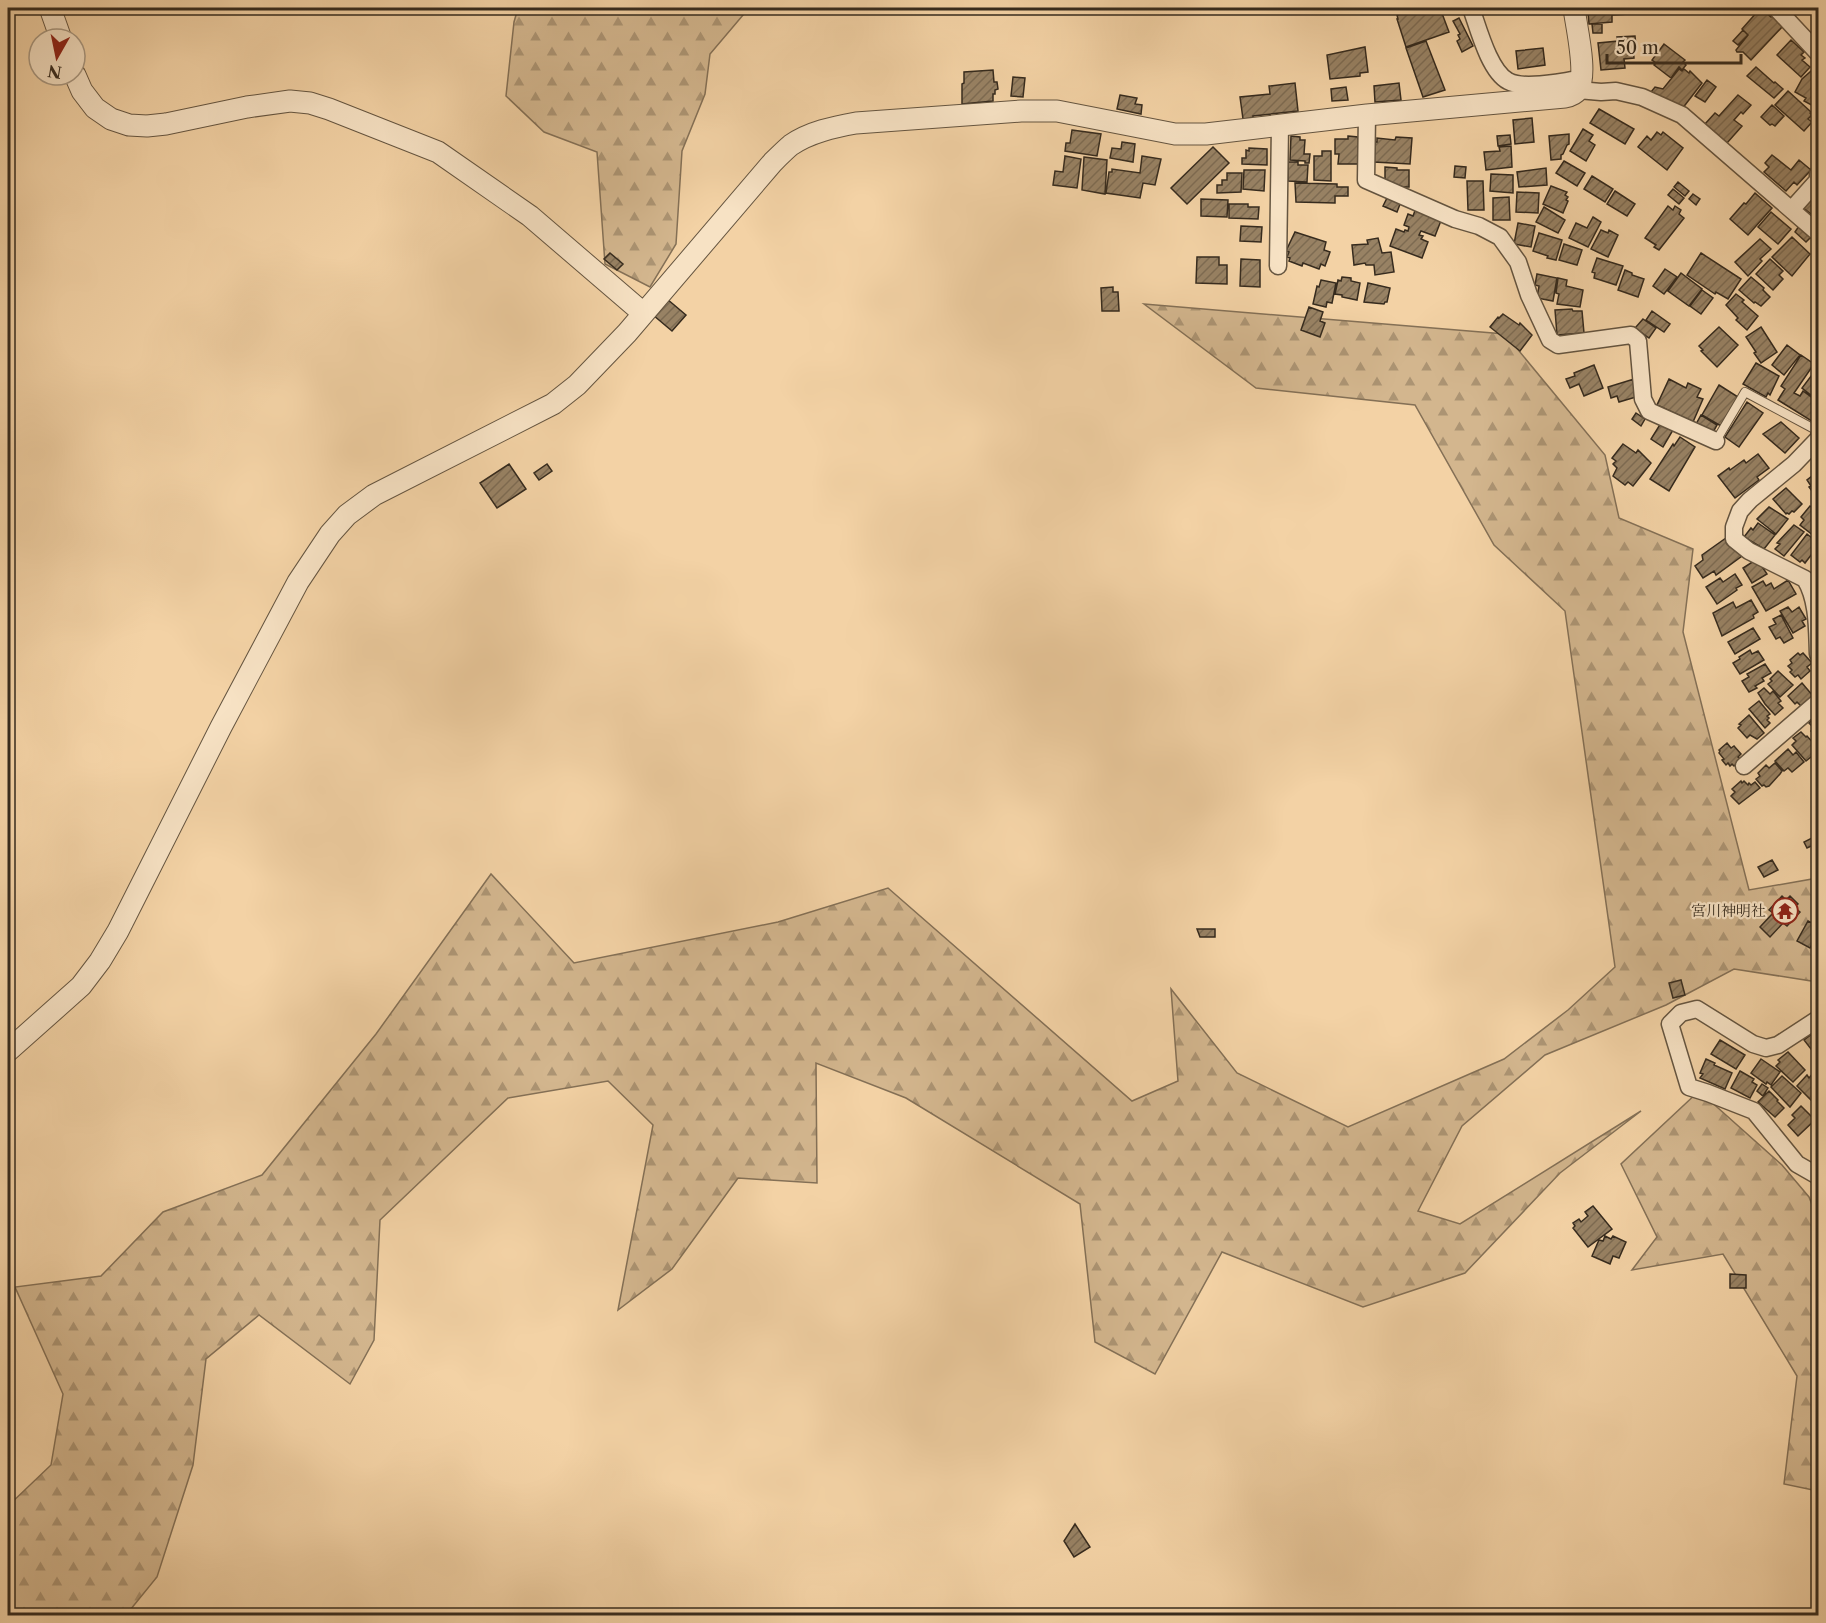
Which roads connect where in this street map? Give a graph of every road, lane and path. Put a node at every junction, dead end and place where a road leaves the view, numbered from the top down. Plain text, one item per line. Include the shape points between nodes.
1 (50, 8) edge
2 (1471, 8) edge
3 (1574, 8) edge
4 (1776, 8) edge
5 (57, 27) edge
6 (1818, 52) edge
7 (1580, 84) junction
8 (80, 87) edge
9 (1367, 115) junction
10 (1280, 125) junction
11 (1818, 174) edge
12 (1792, 209) junction
13 (1818, 233) edge
14 (1278, 266) dead end
15 (643, 314) junction
16 (1818, 431) edge
17 (1818, 439) edge
18 (1716, 441) joint
19 (1818, 654) edge
20 (1818, 702) edge
21 (1744, 766) dead end
22 (1818, 1019) edge
23 (8, 1051) edge
24 (1818, 1176) edge

1 - 5 street
2 - 7 street via 1491,60 1508,82
3 - 7 street
4 - 6 street
7 - 9 street via 1573,95 1565,98
7 - 12 street via 1601,92 1642,97 1682,115
8 - 15 street via 95,108 129,125 166,124 290,101 329,109 438,152 530,216
9 - 10 street
9 - 18 street via 1366,180 1500,237 1518,262 1550,340 1558,345 1631,335 1638,341 1643,399 1648,411
10 - 14 street
10 - 15 street via 1175,134 1057,111 1021,111 834,127 791,145 773,162
11 - 12 street via 1818,180
12 - 13 street
15 - 23 street via 577,385 553,404 374,495 330,534 298,582 100,961 81,986
16 - 18 lane via 1745,392
17 - 19 street via 1750,500 1734,527 1734,539 1749,550 1805,579 1817,622
20 - 21 street
22 - 24 street via 1778,1045 1766,1048 1697,1009 1681,1013 1670,1024 1689,1087 1754,1111 1797,1164

